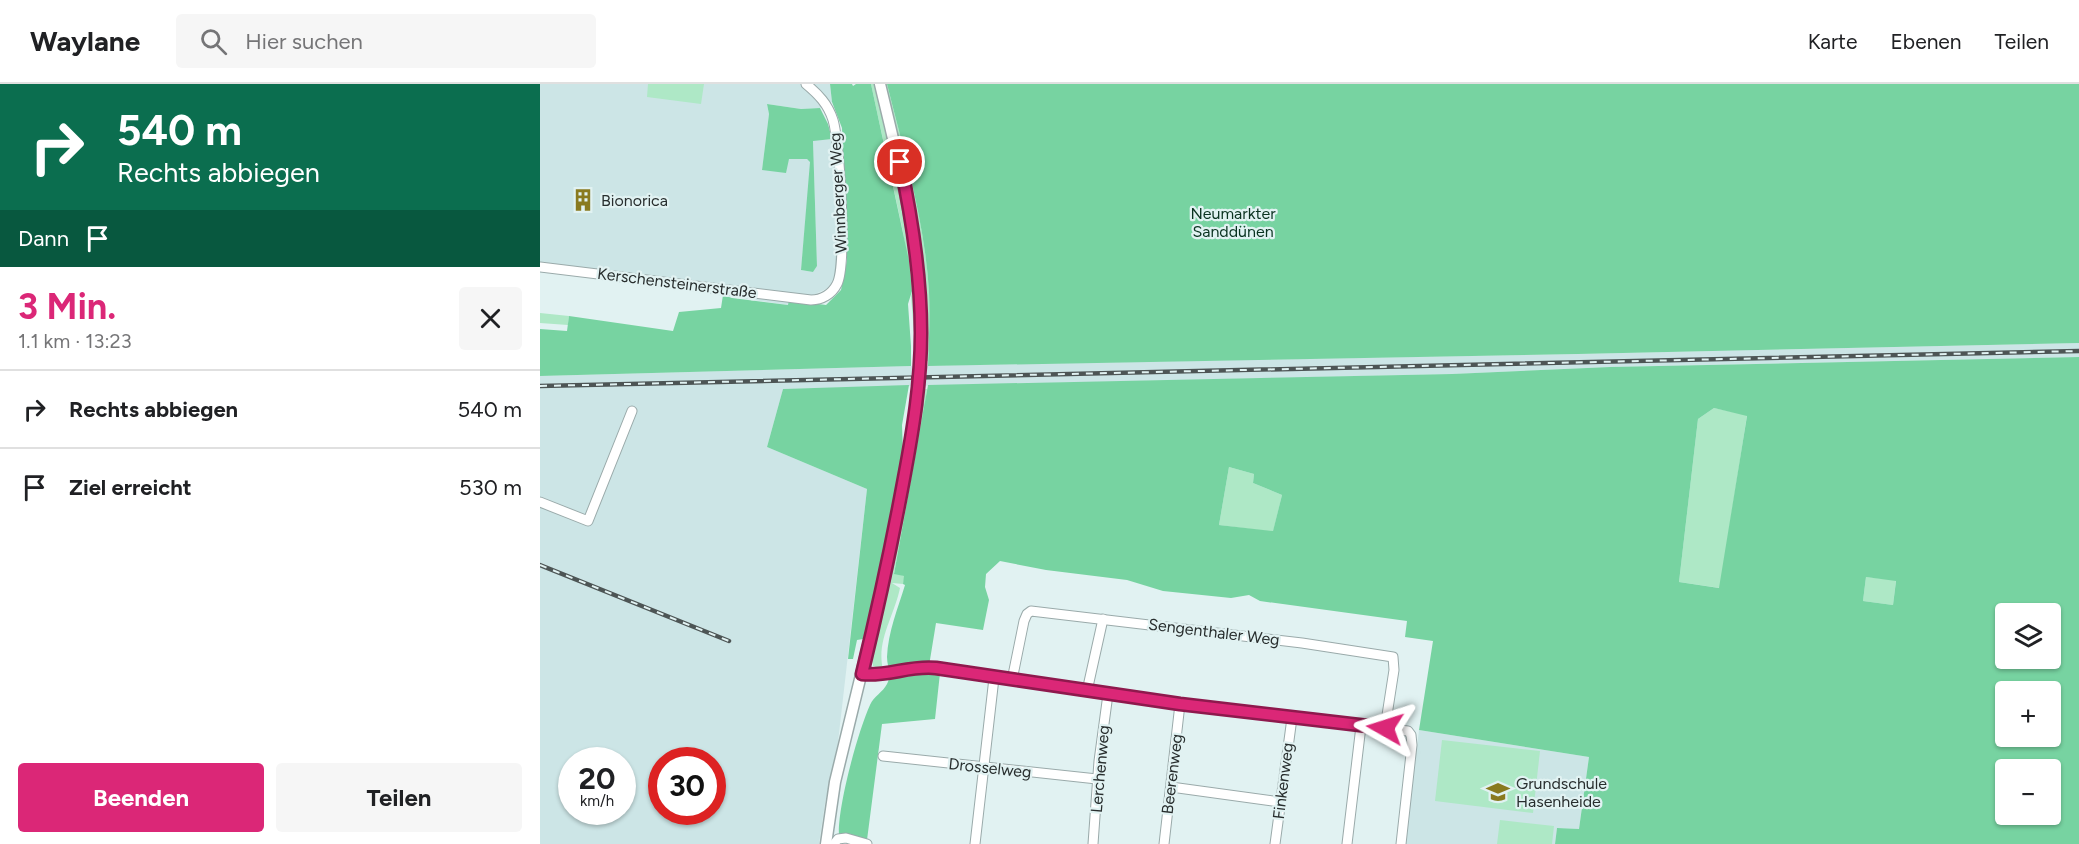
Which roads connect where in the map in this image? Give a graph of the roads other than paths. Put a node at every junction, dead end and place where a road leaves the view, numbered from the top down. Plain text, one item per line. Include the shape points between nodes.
1 (806, 84) edge
2 (880, 84) edge
3 (540, 267) edge
4 (815, 300) joint
5 (632, 411) dead end
6 (540, 502) edge
7 (1103, 619) junction
8 (862, 674) junction
9 (994, 678) junction
10 (1012, 680) junction
11 (1087, 690) junction
12 (1108, 694) junction
13 (1180, 704) junction
14 (1292, 718) junction
15 (1361, 726) junction
16 (1385, 728) junction
17 (883, 756) dead end
18 (984, 768) junction
19 (1097, 779) junction
20 (1170, 788) junction
21 (1280, 802) junction
22 (836, 842) edge
23 (826, 844) edge
24 (867, 844) edge
25 (975, 844) edge
26 (1093, 844) edge
27 (1164, 844) edge
28 (1275, 844) edge
29 (1347, 844) edge
30 (1401, 844) edge

1 - 4 street, Winnberger Weg via 824,101 834,121 842,231 839,280 831,292
2 - 8 main road, bridge via 914,232 921,346 917,405 887,568
3 - 4 street, Kerschensteinerstraße
5 - 6 street via 588,521
7 - 10 street, Sengenthaler Weg via 1031,611 1024,621
7 - 11 street
7 - 16 street, Sengenthaler Weg via 1387,655 1394,659
8 - 9 street via 921,667
8 - 23 main road via 835,782
9 - 10 street
9 - 18 street
10 - 11 street
11 - 12 street
12 - 13 street
12 - 19 street, Lerchenweg
13 - 14 street
13 - 20 street, Beerenweg
14 - 15 street
14 - 21 street, Finkenweg
15 - 16 street
15 - 29 street
16 - 30 street via 1411,733
17 - 18 street, Drosselweg
18 - 19 street, Drosselweg
18 - 25 street
19 - 26 street, Lerchenweg
20 - 21 street
20 - 27 street, Beerenweg
21 - 28 street, Finkenweg
22 - 24 street via 846,838

